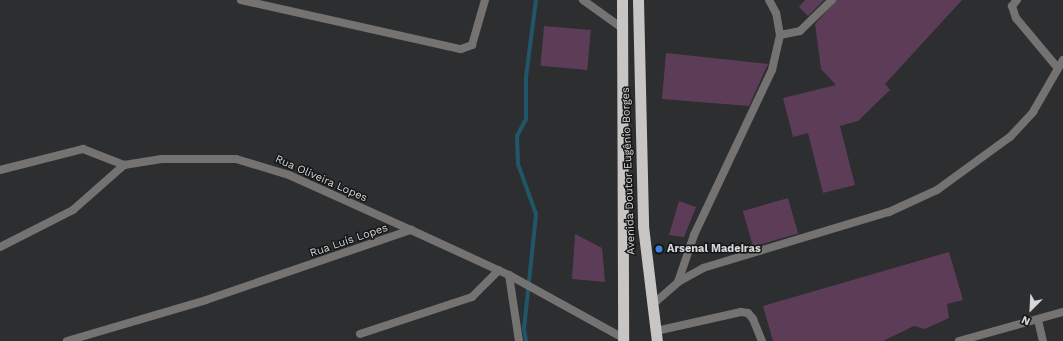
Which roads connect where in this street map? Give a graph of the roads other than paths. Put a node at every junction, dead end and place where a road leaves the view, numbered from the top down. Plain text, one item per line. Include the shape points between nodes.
1 (241, 0) edge
2 (486, 0) edge
3 (583, 0) edge
4 (622, 0) edge
5 (638, 0) edge
6 (769, 0) edge
7 (832, 0) edge
8 (1016, 0) edge
9 (622, 28) junction
10 (780, 35) junction
11 (1063, 60) edge
12 (1057, 67) junction
13 (124, 165) junction
14 (0, 170) edge
15 (411, 230) junction
16 (0, 246) edge
17 (499, 270) junction
18 (509, 275) junction
19 (678, 282) junction
20 (652, 306) junction
21 (1063, 312) edge
22 (1038, 320) junction
23 (360, 334) dead end
24 (656, 336) edge
25 (623, 340) edge
26 (67, 341) edge
27 (519, 341) edge
28 (762, 341) edge
29 (959, 341) edge
30 (1043, 341) edge

1 - 2 street via 461,49 472,45
3 - 9 street
4 - 9 highway, Avenida Doutor Eugênio Borges
5 - 20 highway, Avenida Doutor Eugênio Borges via 643,226
6 - 10 street via 776,13
7 - 10 street via 800,31
8 - 12 street via 1012,6 1016,18
9 - 25 highway, Avenida Doutor Eugênio Borges
10 - 19 street via 772,70 694,235
11 - 12 street
12 - 19 street via 1033,112 1010,137 937,190 889,212 703,268
13 - 14 street via 83,149
13 - 15 street, Rua Oliveira Lopes via 162,159 236,159 289,175
13 - 16 street via 73,210
15 - 17 street
15 - 26 street, Rua Luís Lopes via 206,300
17 - 18 street
17 - 23 street via 472,297
18 - 25 street
18 - 27 street
19 - 20 street
20 - 24 highway, Avenida Doutor Eugênio Borges
21 - 22 street
22 - 29 street
22 - 30 street
24 - 28 street via 741,312 748,313 753,319

